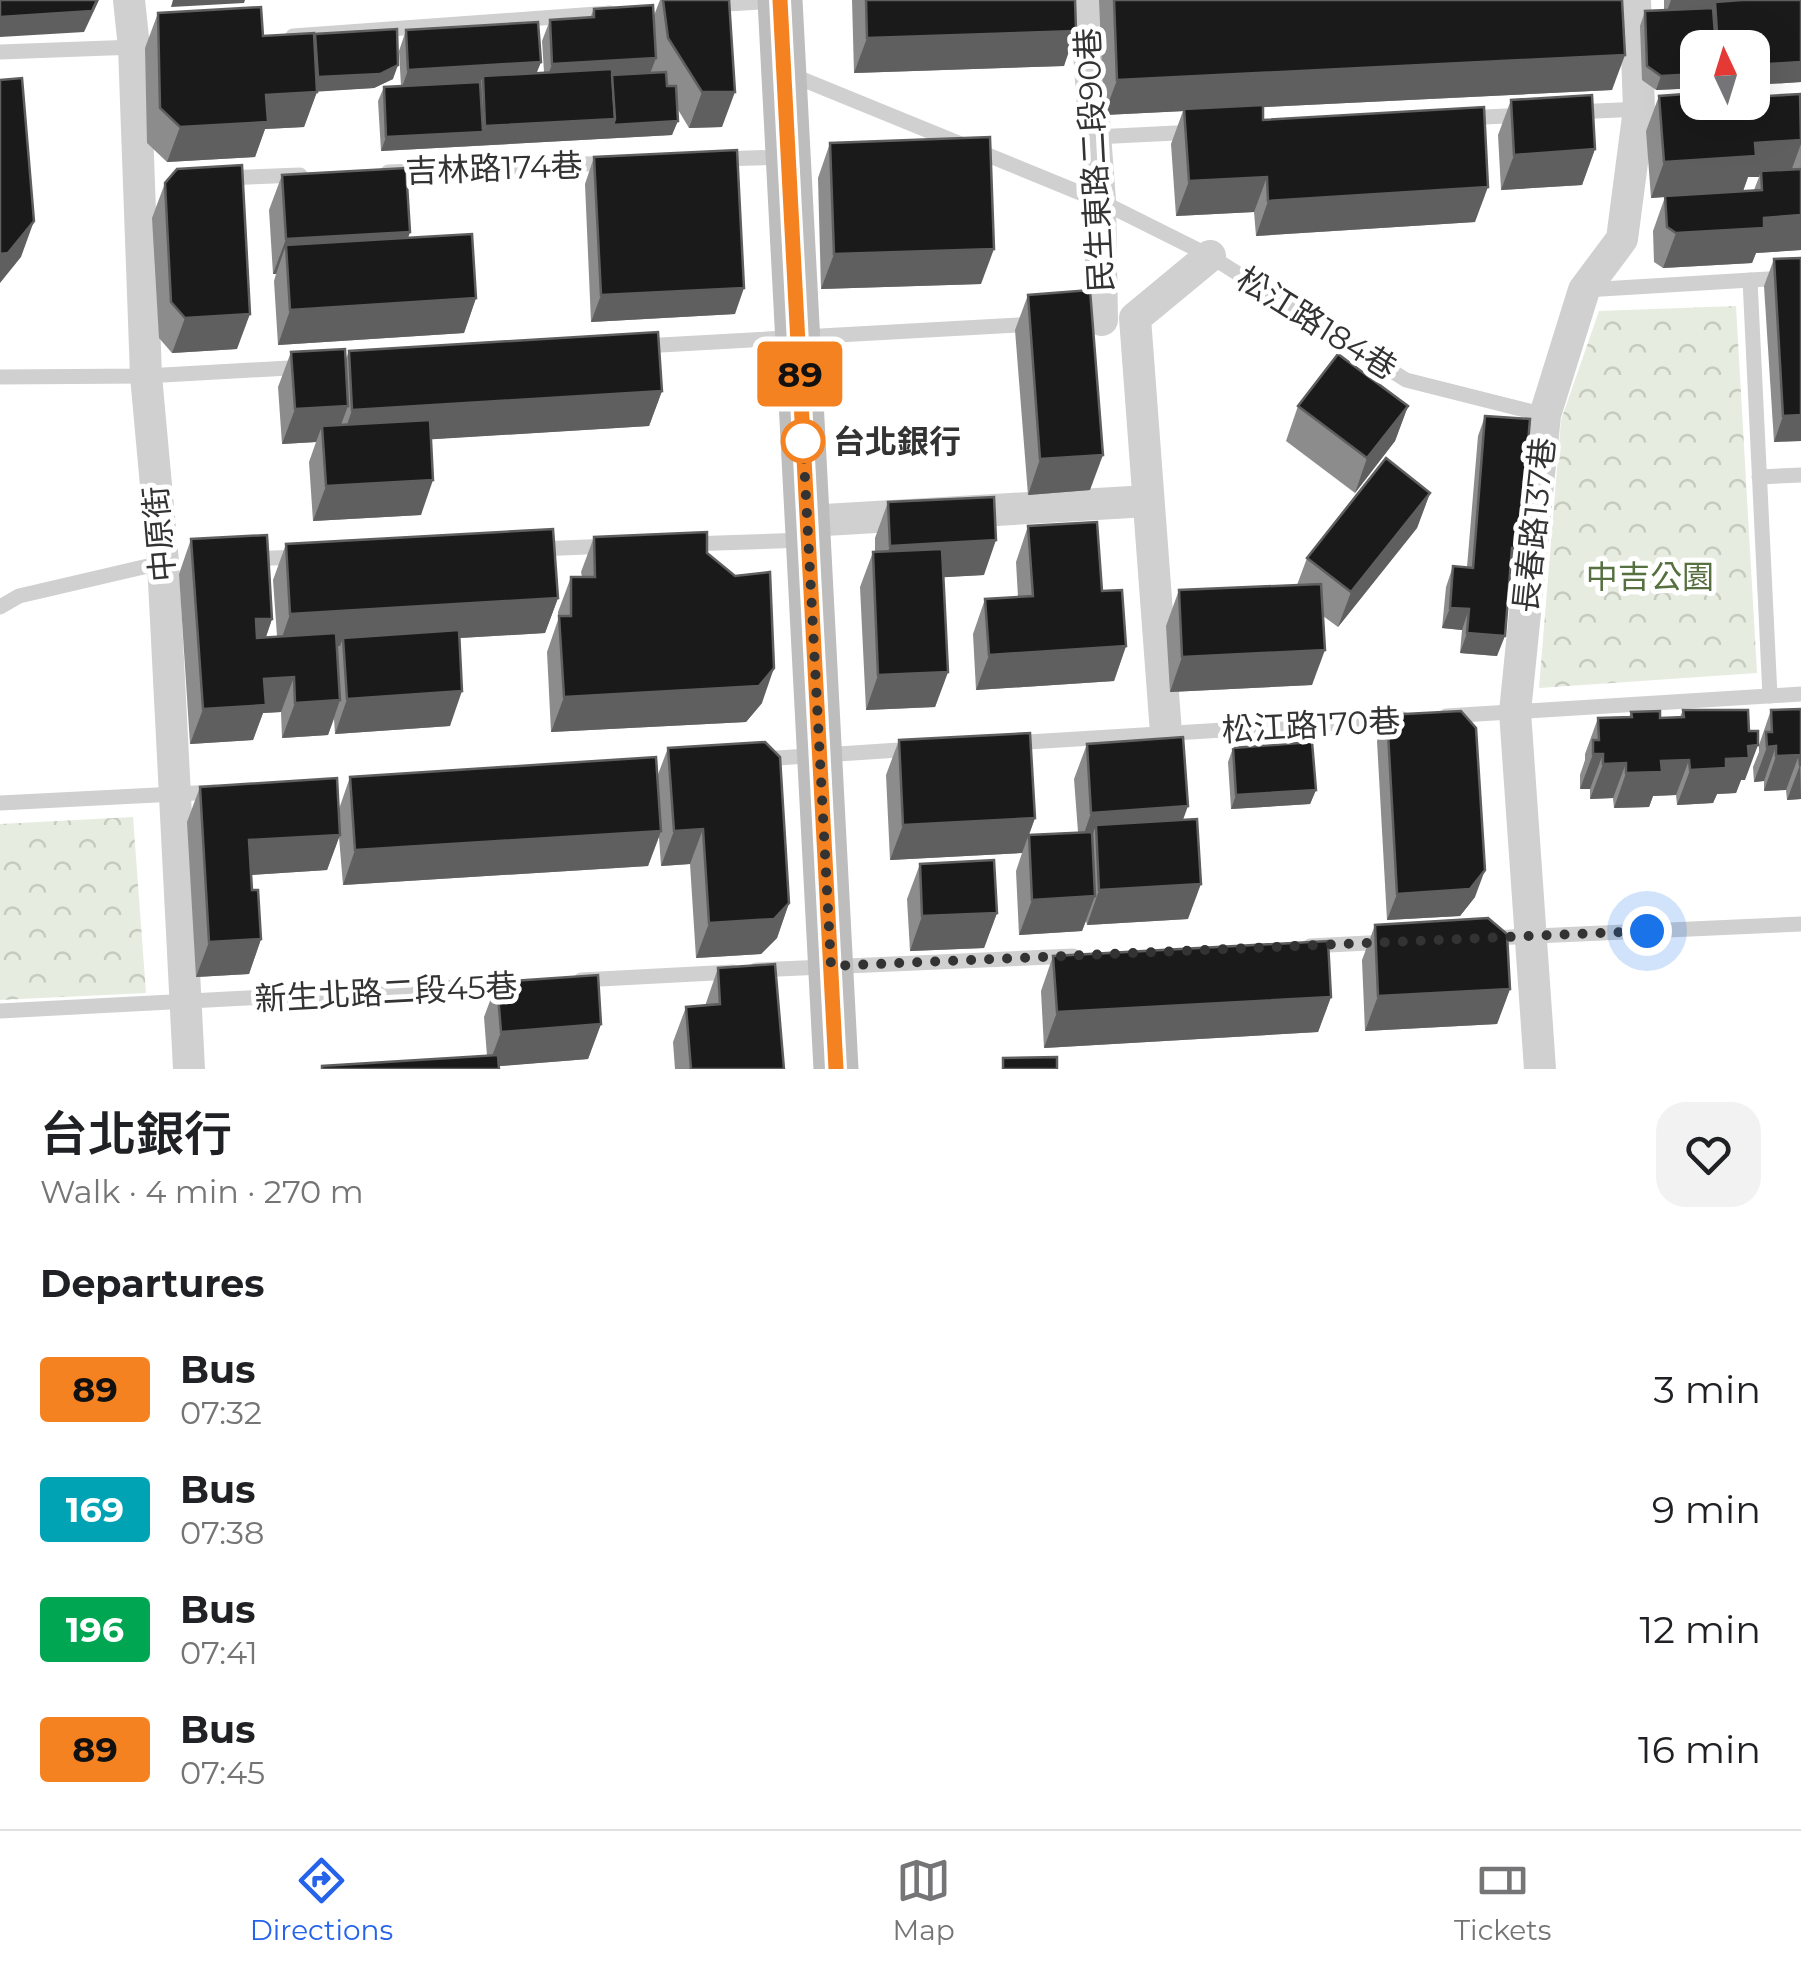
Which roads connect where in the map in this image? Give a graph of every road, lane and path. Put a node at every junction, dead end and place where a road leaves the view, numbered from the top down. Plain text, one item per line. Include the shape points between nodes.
1 (129, 0) edge
2 (780, 0) edge
3 (1085, 0) edge
4 (1635, 0) edge
5 (702, 6) edge
6 (624, 12) edge
7 (271, 38) edge
8 (144, 47) junction
9 (0, 52) edge
10 (784, 72) junction
11 (1648, 109) junction
12 (1562, 113) edge
13 (1542, 114) edge
14 (1445, 119) edge
15 (1212, 131) edge
16 (1095, 137) junction
17 (789, 157) junction
18 (710, 160) edge
19 (632, 162) edge
20 (376, 172) edge
21 (316, 174) edge
22 (198, 179) edge
23 (1100, 201) junction
24 (1210, 256) junction
25 (1801, 277) edge
26 (1750, 280) junction
27 (1584, 290) junction
28 (1107, 320) junction
29 (1046, 323) edge
30 (798, 337) junction
31 (620, 348) edge
32 (324, 366) edge
33 (0, 376) edge
34 (146, 376) junction
35 (1545, 415) junction
36 (1801, 475) edge
37 (1760, 477) junction
38 (1148, 501) junction
39 (808, 530) junction
40 (672, 544) edge
41 (632, 546) edge
42 (515, 550) edge
43 (319, 557) edge
44 (221, 560) edge
45 (172, 562) junction
46 (0, 608) edge
47 (1801, 694) edge
48 (1770, 696) junction
49 (1515, 712) junction
50 (1166, 733) junction
51 (992, 744) edge
52 (934, 748) edge
53 (820, 755) junction
54 (737, 760) edge
55 (233, 791) edge
56 (175, 794) junction
57 (0, 803) edge
58 (1801, 924) edge
59 (1531, 936) junction
60 (1472, 939) edge
61 (1395, 942) edge
62 (1298, 946) edge
63 (1084, 955) edge
64 (831, 966) junction
65 (557, 982) edge
66 (538, 983) edge
67 (186, 1004) junction
68 (0, 1011) edge
69 (189, 1069) edge
70 (836, 1069) edge
71 (1540, 1069) edge

1 - 8 street, 中原街
2 - 5 lane
2 - 10 street
3 - 16 street, 民生東路二段90巷
4 - 11 street, 長春路137巷
6 - 7 lane
8 - 9 lane
8 - 34 street, 中原街
10 - 17 street
10 - 23 lane, 松江路184巷
11 - 12 lane
11 - 27 street, 長春路137巷 via 1622,239
13 - 14 lane
15 - 16 lane
16 - 23 street, 民生東路二段90巷
17 - 18 lane
17 - 30 street
19 - 20 lane, 吉林路174巷
21 - 22 lane
23 - 24 lane, 松江路184巷
23 - 28 street, 民生東路二段90巷
24 - 28 street
24 - 35 lane, 松江路184巷 via 1406,380
25 - 26 lane
26 - 27 lane
26 - 37 lane
27 - 35 street, 長春路137巷
28 - 38 street, 民生東路二段90巷
29 - 30 lane
30 - 31 lane
30 - 39 street
32 - 34 lane
33 - 34 lane
34 - 45 street, 中原街
35 - 49 street, 長春路137巷
36 - 37 lane
37 - 48 lane
38 - 39 street
38 - 50 street, 民生東路二段90巷
39 - 40 lane
39 - 53 street
41 - 42 lane
43 - 44 lane
45 - 46 lane via 19,596
45 - 56 street, 中原街
47 - 48 lane, 松江路170巷
48 - 49 lane, 松江路170巷
49 - 50 lane, 松江路170巷
49 - 59 street, 長春路137巷
50 - 51 lane, 松江路170巷
52 - 53 lane
53 - 54 lane
53 - 64 street
55 - 56 lane
56 - 57 lane
56 - 67 street, 中原街
58 - 59 lane
59 - 60 lane
59 - 71 street, 長春路137巷
61 - 62 lane
63 - 64 lane, 新生北路二段45巷
64 - 65 lane, 新生北路二段45巷
64 - 70 street
66 - 67 lane, 新生北路二段45巷
67 - 68 lane, 新生北路二段45巷
67 - 69 street, 中原街

